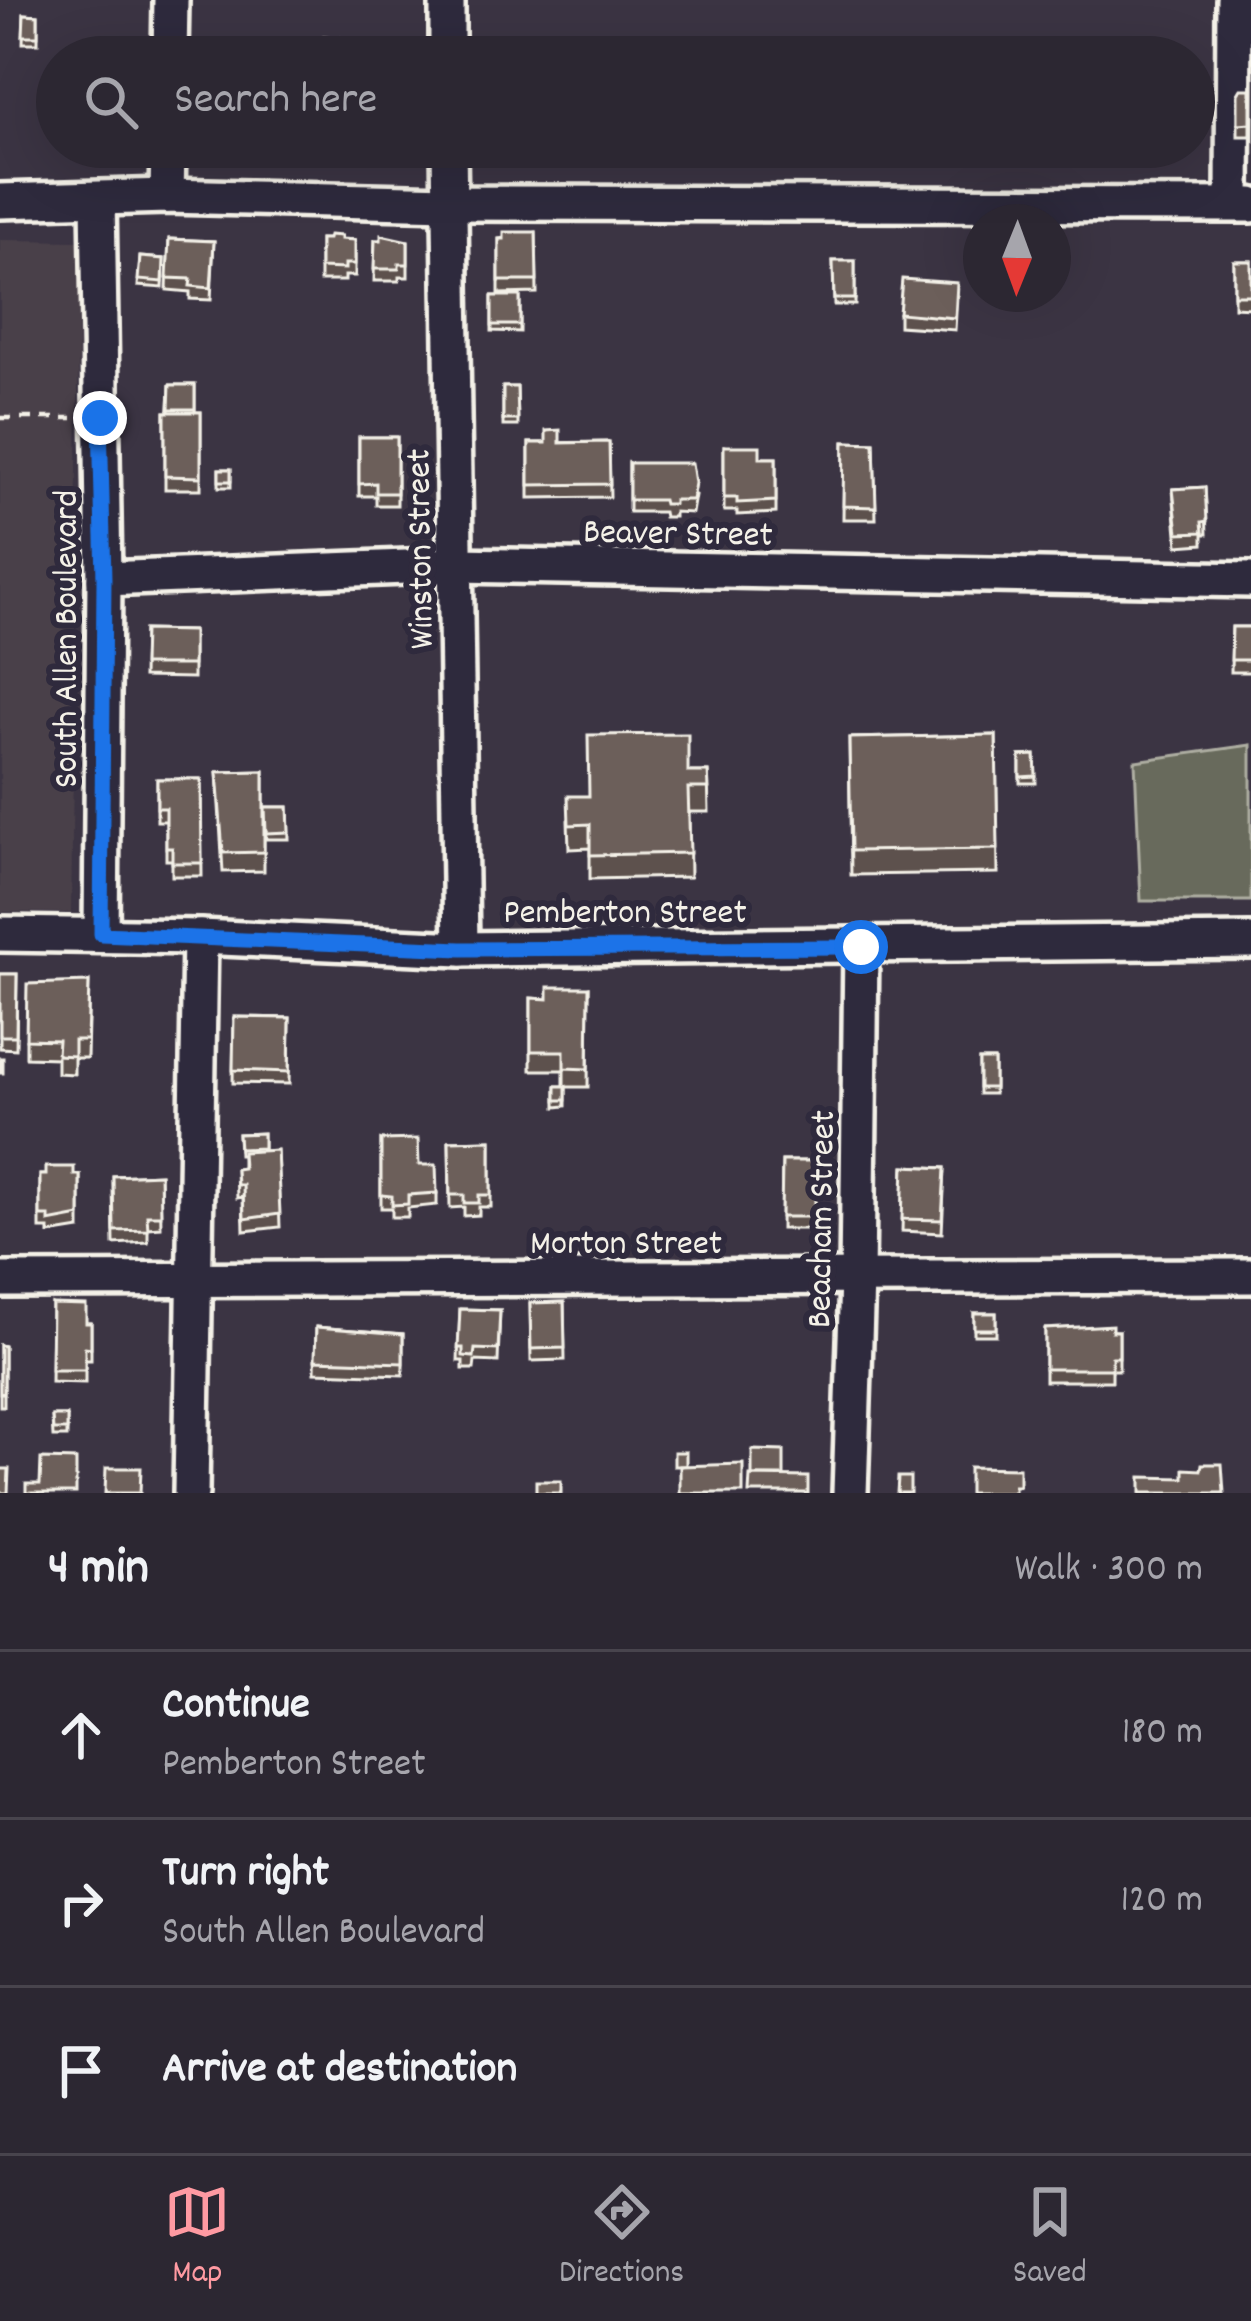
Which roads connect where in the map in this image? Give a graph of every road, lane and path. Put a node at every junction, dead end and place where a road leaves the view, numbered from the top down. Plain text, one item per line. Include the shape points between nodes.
1 (171, 0) edge
2 (447, 0) edge
3 (1234, 0) edge
4 (170, 36) edge
5 (447, 36) edge
6 (168, 168) edge
7 (448, 168) edge
8 (167, 196) junction
9 (98, 199) junction
10 (0, 201) edge
11 (449, 203) junction
12 (1242, 204) edge
13 (0, 418) edge
14 (100, 418) junction
15 (458, 565) junction
16 (104, 579) junction
17 (1251, 580) edge
18 (0, 934) edge
19 (101, 934) junction
20 (200, 937) junction
21 (1251, 941) edge
22 (861, 947) junction
23 (461, 949) junction
24 (1251, 1276) edge
25 (196, 1279) junction
26 (857, 1279) junction
27 (0, 1280) edge
28 (191, 1493) edge
29 (850, 1493) edge

1 - 4 street
2 - 5 street
3 - 12 street
6 - 8 street
7 - 11 street, Winston Street
8 - 9 street
8 - 11 street
9 - 10 street
9 - 14 street, South Allen Boulevard
11 - 12 street
11 - 15 street, Winston Street
13 - 14 path
14 - 16 street, South Allen Boulevard
15 - 16 street, Beaver Street
15 - 17 street, Beaver Street
15 - 23 street, Winston Street
16 - 19 street, South Allen Boulevard
18 - 19 street, Pemberton Street
19 - 20 street, Pemberton Street
20 - 23 street, Pemberton Street
20 - 25 street
21 - 22 street, Pemberton Street
22 - 23 street, Pemberton Street
22 - 26 street, Beacham Street
24 - 26 street, Morton Street
25 - 26 street, Morton Street
25 - 27 street, Morton Street
25 - 28 street
26 - 29 street, Beacham Street

